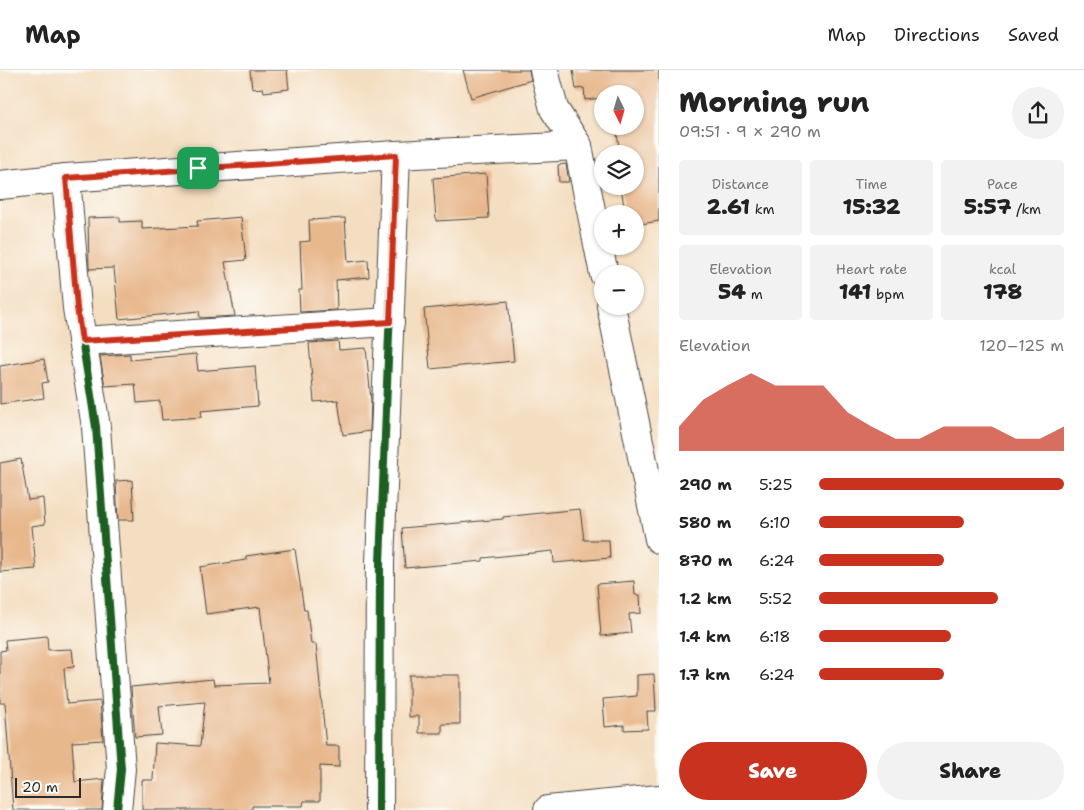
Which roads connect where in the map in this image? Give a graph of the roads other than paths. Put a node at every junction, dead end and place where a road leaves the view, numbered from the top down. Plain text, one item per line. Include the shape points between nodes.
1 (544, 70) edge
2 (578, 146) junction
3 (396, 155) junction
4 (66, 178) junction
5 (0, 185) edge
6 (602, 265) edge
7 (613, 315) edge
8 (390, 322) junction
9 (82, 341) junction
10 (659, 539) edge
11 (659, 799) edge
12 (117, 810) edge
13 (379, 810) edge
14 (548, 810) edge

1 - 2 street via 554,109
2 - 3 street
2 - 6 street
3 - 4 street
3 - 8 street
4 - 5 street
4 - 9 street
7 - 10 street
8 - 9 street
8 - 13 street via 380,563
9 - 12 street via 96,427 109,585 121,769
11 - 14 street

